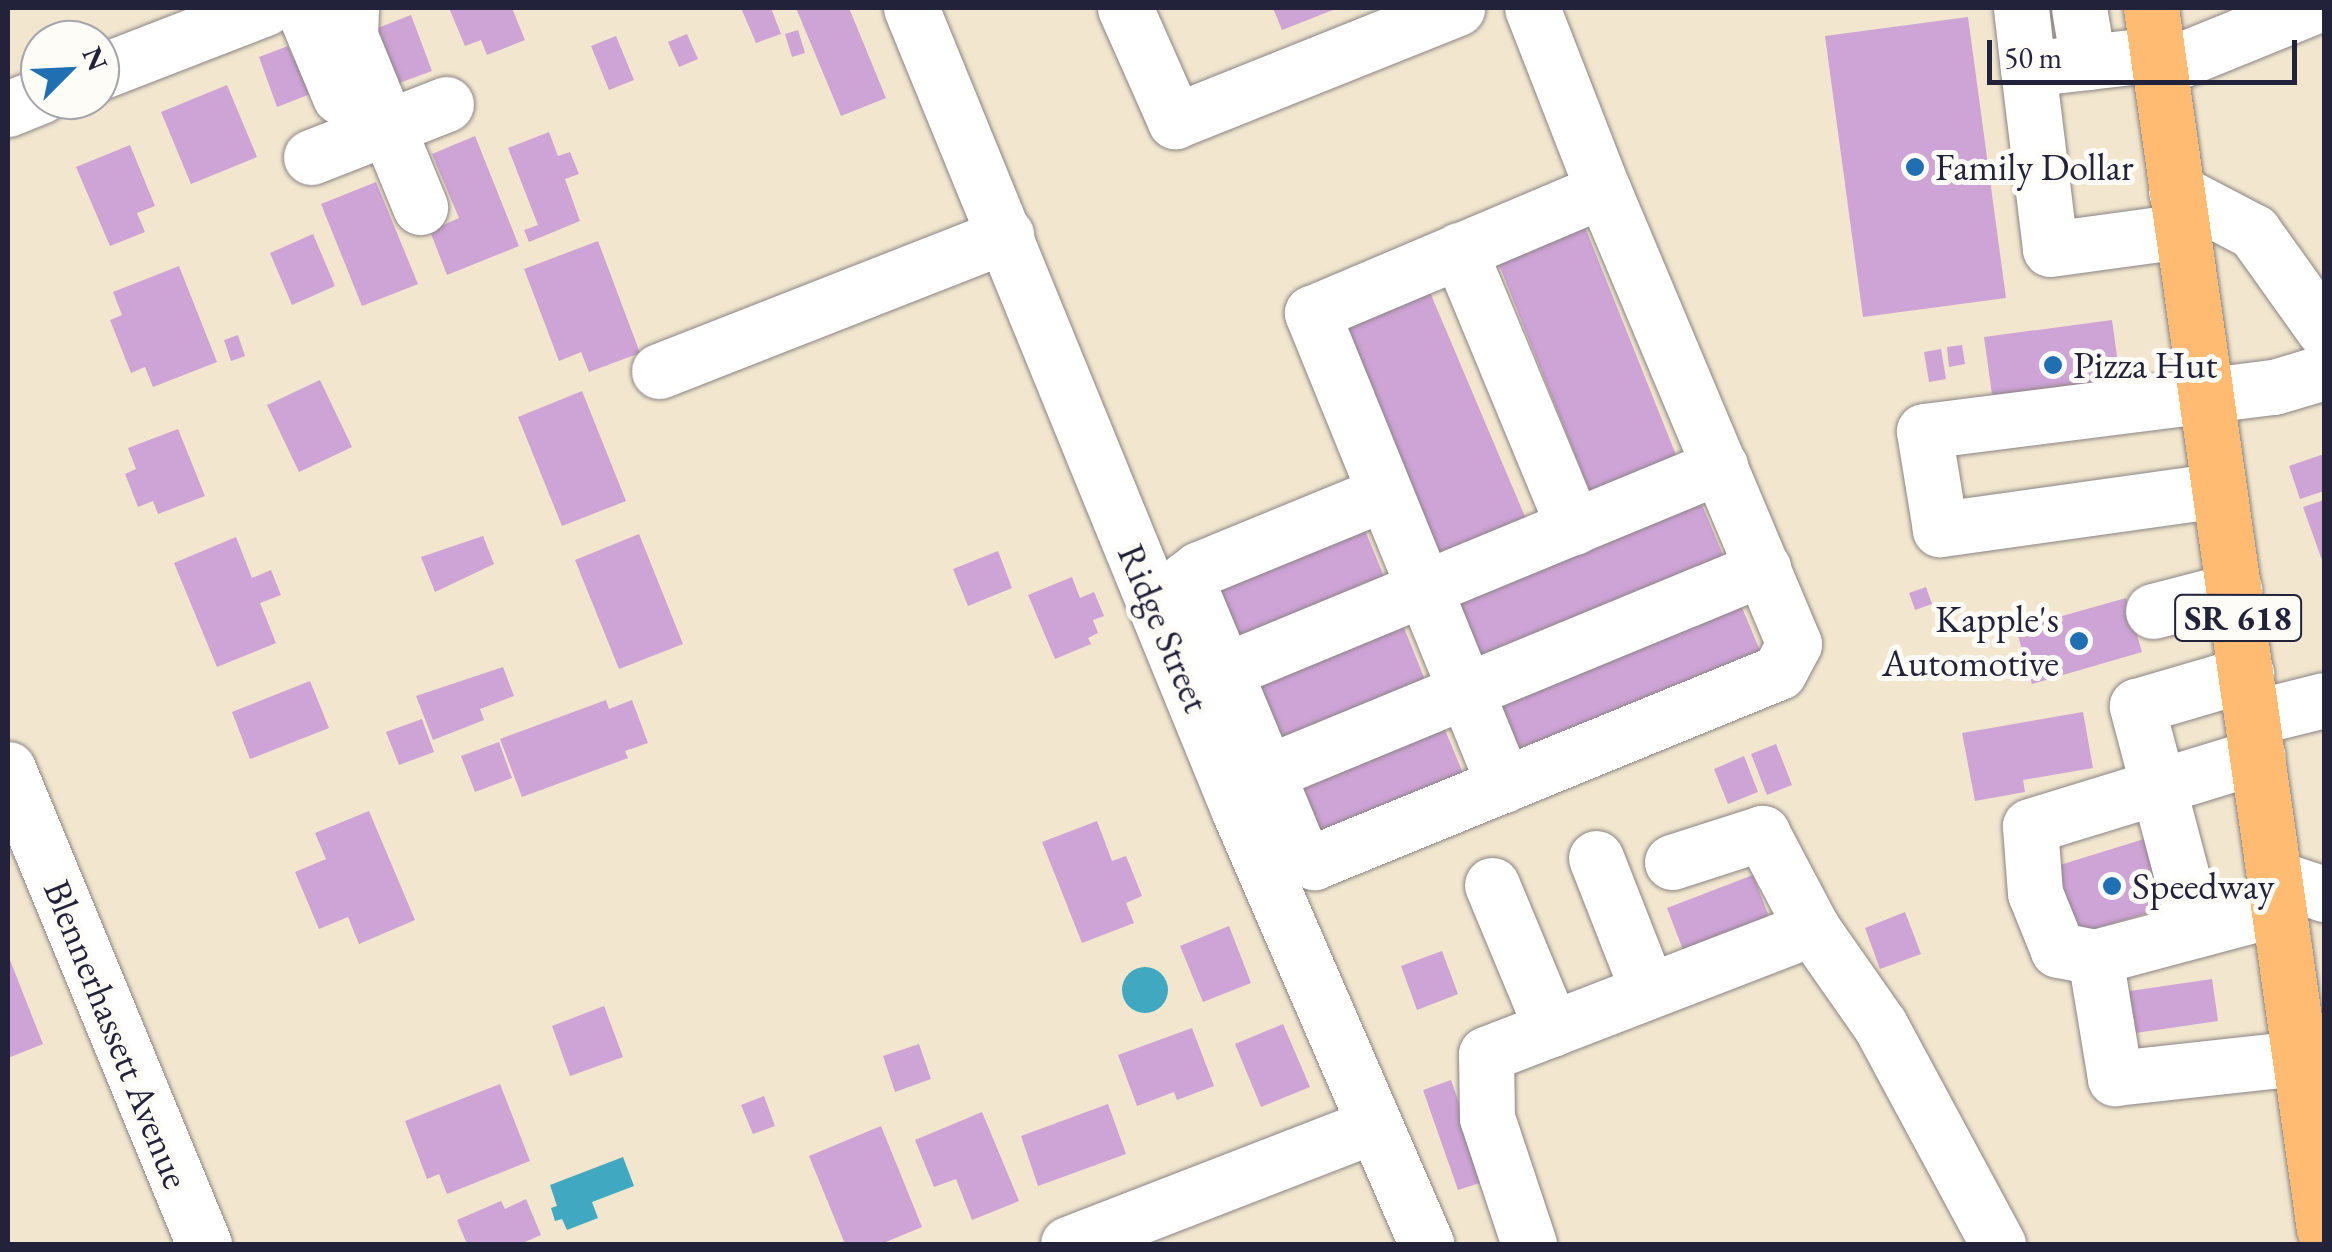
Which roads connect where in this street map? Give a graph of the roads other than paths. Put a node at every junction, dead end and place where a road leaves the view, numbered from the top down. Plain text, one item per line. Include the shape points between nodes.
1 (303, 8) edge
2 (351, 8) edge
3 (911, 8) edge
4 (1125, 8) edge
5 (1457, 8) edge
6 (1532, 8) edge
7 (2021, 8) edge
8 (2079, 8) edge
9 (2309, 8) edge
10 (249, 10) edge
11 (2156, 44) edge
12 (2088, 62) junction
13 (120, 64) edge
14 (2028, 69) junction
15 (446, 104) dead end
16 (351, 141) junction
17 (1603, 190) junction
18 (420, 207) dead end
19 (2179, 211) junction
20 (1006, 235) junction
21 (1460, 250) junction
22 (2324, 330) edge
23 (659, 371) dead end
24 (2324, 372) edge
25 (2206, 396) junction
26 (1720, 466) junction
27 (2219, 490) junction
28 (1382, 494) junction
29 (1574, 527) junction
30 (1763, 568) junction
31 (1422, 590) junction
32 (2234, 590) junction
33 (2153, 611) dead end
34 (1224, 671) junction
35 (1464, 691) junction
36 (2324, 700) edge
37 (2252, 716) junction
38 (8, 769) edge
39 (1266, 773) junction
40 (1504, 785) junction
41 (2162, 786) junction
42 (1596, 858) dead end
43 (1672, 862) dead end
44 (1492, 885) dead end
45 (2293, 893) edge
46 (1812, 928) junction
47 (2196, 930) junction
48 (2095, 958) junction
49 (1648, 991) junction
50 (1552, 1028) junction
51 (2300, 1058) junction
52 (1373, 1126) junction
53 (2320, 1168) edge
54 (2324, 1229) edge
55 (204, 1244) edge
56 (1068, 1244) edge
57 (1426, 1244) edge
58 (1528, 1244) edge
59 (1998, 1244) edge

1 - 16 street
2 - 16 street
3 - 20 street, Ridge Street
4 - 5 street via 1175,121
6 - 17 street
7 - 14 street
8 - 12 street
9 - 11 street
10 - 13 street
11 - 12 street
11 - 19 main road, SR 618
12 - 14 street
14 - 19 street via 2050,249
15 - 16 street
16 - 18 street
17 - 21 street
17 - 26 street
19 - 22 street via 2254,232
19 - 25 main road, SR 618
20 - 23 street
20 - 52 street, Ridge Street
21 - 28 street via 1312,313
21 - 29 street
24 - 25 street
25 - 27 main road, SR 618
25 - 27 street via 1924,431 1940,528
26 - 29 street
26 - 30 street
27 - 32 main road, SR 618
28 - 31 street
28 - 34 street via 1198,568 1186,580
29 - 31 street
30 - 35 street
30 - 40 street via 1794,644 1779,672
31 - 34 street
31 - 35 street
32 - 33 street
32 - 37 main road, SR 618
34 - 39 street
35 - 39 street
35 - 40 street
36 - 37 street
37 - 41 street
37 - 41 street via 2137,706
37 - 45 main road, SR 618
38 - 55 street, Blennerhassett Avenue
39 - 40 street via 1300,853 1314,862
41 - 47 street
41 - 48 street via 2030,826 2034,893 2058,950
42 - 49 street
43 - 46 street via 1762,833
44 - 50 street
45 - 47 street
45 - 51 main road, SR 618
46 - 49 street
46 - 59 street via 1880,1025
47 - 48 street
48 - 51 street via 2115,1078
49 - 50 street
50 - 58 street via 1486,1054 1487,1118
51 - 53 main road, SR 618
52 - 56 street
52 - 57 street, Ridge Street
53 - 54 main road, SR 618

